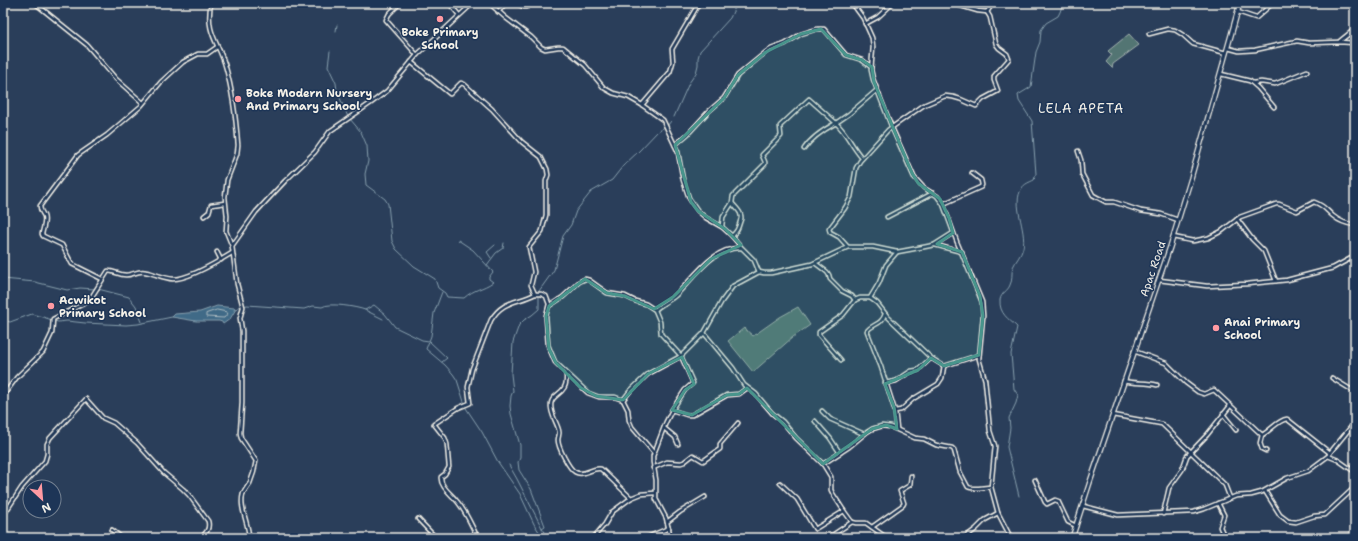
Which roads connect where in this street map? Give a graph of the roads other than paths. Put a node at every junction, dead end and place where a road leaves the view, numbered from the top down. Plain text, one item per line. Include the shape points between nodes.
1 (211, 3) edge
2 (400, 3) edge
3 (449, 3) edge
4 (473, 3) edge
5 (489, 3) edge
6 (506, 3) edge
7 (516, 3) edge
8 (529, 3) edge
9 (699, 3) edge
10 (852, 3) edge
11 (893, 3) edge
12 (951, 3) edge
13 (993, 3) edge
14 (1240, 3) edge
15 (1273, 3) edge
16 (36, 4) edge
17 (498, 12) junction
18 (987, 12) junction
19 (1238, 12) junction
20 (459, 15) junction
21 (865, 24) junction
22 (1355, 29) edge
23 (1150, 34) dead end
24 (1340, 42) junction
25 (1355, 43) edge
26 (217, 47) junction
27 (1228, 51) junction
28 (417, 55) junction
29 (411, 62) junction
30 (872, 67) junction
31 (1307, 71) dead end
32 (1221, 74) junction
33 (1252, 83) junction
34 (877, 90) junction
35 (143, 103) junction
36 (642, 105) junction
37 (1274, 107) dead end
38 (836, 123) junction
39 (892, 128) junction
40 (675, 145) junction
41 (804, 149) dead end
42 (1078, 152) dead end
43 (862, 158) junction
44 (972, 173) dead end
45 (933, 193) junction
46 (225, 203) junction
47 (732, 203) junction
48 (943, 204) junction
49 (204, 216) dead end
50 (887, 217) dead end
51 (1237, 219) junction
52 (1178, 220) junction
53 (1355, 225) edge
54 (722, 227) junction
55 (953, 233) junction
56 (732, 236) junction
57 (1173, 236) junction
58 (934, 245) junction
59 (232, 246) junction
60 (848, 247) junction
61 (742, 248) junction
62 (218, 252) dead end
63 (897, 252) junction
64 (962, 252) junction
65 (232, 253) junction
66 (1355, 256) edge
67 (220, 260) junction
68 (815, 263) junction
69 (759, 272) junction
70 (102, 279) junction
71 (1159, 280) junction
72 (1276, 281) junction
73 (535, 294) junction
74 (870, 298) junction
75 (855, 300) junction
76 (549, 306) junction
77 (655, 310) junction
78 (886, 314) junction
79 (704, 333) junction
80 (1134, 351) junction
81 (979, 354) junction
82 (681, 356) junction
83 (932, 358) junction
84 (841, 360) dead end
85 (944, 366) junction
86 (566, 372) junction
87 (1332, 378) dead end
88 (1124, 381) junction
89 (885, 383) junction
90 (1157, 384) dead end
91 (747, 388) junction
92 (1355, 392) edge
93 (3, 396) edge
94 (623, 400) junction
95 (1230, 406) junction
96 (672, 410) junction
97 (822, 411) dead end
98 (895, 411) junction
99 (1223, 414) junction
100 (1113, 415) junction
101 (815, 421) dead end
102 (1355, 422) edge
103 (738, 423) dead end
104 (664, 428) junction
105 (897, 429) junction
106 (1236, 430) dead end
107 (864, 434) junction
108 (1262, 435) junction
109 (678, 444) dead end
110 (1266, 451) dead end
111 (1190, 452) junction
112 (654, 453) junction
113 (840, 453) junction
114 (1330, 453) junction
115 (1328, 456) junction
116 (823, 464) junction
117 (653, 468) junction
118 (1355, 472) edge
119 (910, 476) dead end
120 (1035, 480) dead end
121 (780, 483) dead end
122 (991, 487) junction
123 (1354, 490) edge
124 (1264, 491) junction
125 (655, 493) junction
126 (705, 497) dead end
127 (631, 498) junction
128 (1230, 498) junction
129 (1218, 503) junction
130 (1082, 506) junction
131 (844, 512) junction
132 (998, 513) junction
133 (1163, 514) junction
134 (3, 516) edge
135 (418, 519) dead end
136 (667, 522) junction
137 (852, 522) junction
138 (872, 526) junction
139 (1076, 526) junction
140 (669, 528) junction
141 (112, 530) dead end
142 (594, 537) edge
143 (648, 537) dead end
144 (122, 538) edge
145 (201, 538) edge
146 (249, 538) edge
147 (436, 538) edge
148 (478, 538) edge
149 (671, 538) edge
150 (828, 538) edge
151 (887, 538) edge
152 (964, 538) edge
153 (1011, 538) edge
154 (1072, 538) edge
155 (1225, 538) edge

1 - 26 street via 210,26
2 - 28 street via 386,20
3 - 20 street
4 - 20 street
5 - 17 street
6 - 17 street
7 - 8 street via 524,8
9 - 36 street via 672,49 673,62 670,72
10 - 21 street
11 - 21 street via 878,17
12 - 18 street
13 - 18 street
14 - 19 main road, Apac Road
15 - 19 street via 1256,18
16 - 35 street via 87,45 116,79
17 - 36 street via 531,37 541,48 564,47 585,65 604,88
18 - 39 street via 996,44 1007,54 1008,59 994,76 998,91 976,106 953,97 939,98 924,105
19 - 27 main road, Apac Road
20 - 28 street
21 - 30 street via 872,38
22 - 24 street
23 - 27 street via 1168,29 1175,30 1193,44
24 - 25 street
24 - 27 street via 1297,41 1251,51
26 - 35 street via 207,54 198,54 183,62
26 - 46 street via 230,84 238,145 227,180
27 - 32 main road, Apac Road
28 - 29 street
29 - 59 street via 387,91 330,132 315,152 256,212
29 - 73 street via 450,94 464,84 545,164 548,175 546,215 542,231 529,247 534,272 531,285
30 - 34 street
30 - 40 street via 862,60 846,55 824,29 801,34 771,49 742,71 724,98
31 - 33 street via 1275,84
32 - 33 street
32 - 52 main road, Apac Road
33 - 37 street
34 - 38 street
34 - 39 street
35 - 70 street via 107,135 78,155 40,206 45,222 42,234 62,246 72,264
36 - 40 street via 663,120
38 - 41 street via 820,133
38 - 43 street
38 - 47 street via 809,99 780,126 781,136 762,155 765,164 733,196
39 - 43 street
39 - 45 street via 914,177
40 - 54 street via 689,198 698,211
42 - 52 street via 1082,174 1093,195 1106,202
43 - 60 street via 856,168 851,197 829,230 840,237
44 - 48 street via 981,180 981,187
45 - 48 street
45 - 50 street
46 - 49 street via 211,205 209,212
46 - 59 street via 226,231
47 - 54 street via 723,217
47 - 56 street via 742,219 738,230
48 - 55 street
51 - 53 street via 1276,204 1297,210 1313,202 1322,205 1333,216
51 - 57 street via 1208,238 1193,241
51 - 72 street via 1264,251
52 - 57 main road, Apac Road
54 - 56 street
55 - 58 street
55 - 64 street
56 - 61 street
57 - 71 main road, Apac Road
58 - 63 street
58 - 64 street
59 - 65 street
60 - 63 street via 873,247
60 - 68 street
61 - 69 street via 754,260
61 - 77 street via 728,249 711,259 674,297
62 - 67 street
63 - 74 street via 886,265
64 - 81 street via 983,310
65 - 67 street
65 - 146 street via 243,307 240,322 240,433 256,461 243,500
66 - 72 street via 1333,268 1299,278
67 - 70 street via 174,279 140,271 126,275 110,271
68 - 69 street via 776,272
68 - 75 street via 827,272 830,280
69 - 79 street via 733,286
70 - 93 street via 89,301 53,319 52,333 43,352 17,377
71 - 72 street via 1207,286
71 - 80 main road, Apac Road
73 - 76 street via 546,296
73 - 148 street via 509,303 496,313 472,369 468,387 470,403 434,424 445,438 448,450 449,467 441,480 470,521
74 - 75 street
74 - 78 street
75 - 84 street via 843,315 819,332
76 - 77 street via 585,279 607,293 625,296
76 - 86 street via 546,316 548,346 555,362
77 - 82 street via 662,334
78 - 83 street
78 - 89 street via 881,322 867,330
79 - 82 street
79 - 91 street
80 - 88 main road, Apac Road
80 - 95 street via 1166,363 1198,392 1204,394 1214,390
81 - 85 street
81 - 122 street via 979,363 985,380 990,431 996,446
82 - 94 street via 648,374
82 - 96 street via 693,383 685,390
83 - 85 street
83 - 89 street via 918,370
85 - 98 street via 938,384 901,410
86 - 94 street via 590,394
86 - 127 street via 565,387 553,399 551,405 559,432 558,442 567,464 577,473 601,469
87 - 92 street
88 - 90 street
88 - 100 main road, Apac Road
89 - 98 street
91 - 96 street via 739,394 727,395 692,415
91 - 116 street via 756,394
94 - 112 street via 632,427
95 - 99 street
95 - 108 street
96 - 104 street
97 - 107 street via 830,419
98 - 105 street
99 - 106 street
99 - 111 street
100 - 111 street via 1160,423
100 - 130 main road, Apac Road
101 - 113 street
102 - 114 street
103 - 117 street via 720,444 720,449 705,460 693,455 681,463 666,462
104 - 109 street via 675,437
104 - 112 street
105 - 107 street via 882,426
105 - 122 street via 915,438 952,448 962,477 970,489
107 - 113 street
108 - 110 street via 1260,446
108 - 114 street via 1287,419
111 - 128 street via 1225,485
111 - 133 street via 1182,470 1169,488
112 - 117 street
113 - 116 street
114 - 115 street
115 - 118 street
115 - 124 street via 1308,470
116 - 131 street via 831,478 831,490
117 - 125 street
119 - 138 street via 910,485 900,490 903,505
120 - 139 street via 1045,502 1047,504 1058,501 1068,522
121 - 131 street via 797,499 815,529
122 - 132 street
123 - 124 street via 1325,515 1296,522 1288,522 1280,515
124 - 128 street
125 - 127 street
125 - 136 street
126 - 136 street
127 - 142 street via 614,510
128 - 129 street
129 - 133 street via 1199,511
129 - 155 street via 1224,515 1220,527
130 - 133 street via 1118,515
130 - 139 main road, Apac Road
131 - 137 street
132 - 152 street via 985,520
132 - 153 street
134 - 145 street via 22,487 44,461 47,454 46,444 50,438 86,399 103,418 114,423 137,443 189,496 208,521 207,532
135 - 147 street
136 - 140 street
137 - 138 street via 865,522
137 - 150 street
138 - 151 street
139 - 154 main road, Apac Road
140 - 143 street
140 - 149 street
141 - 144 street

